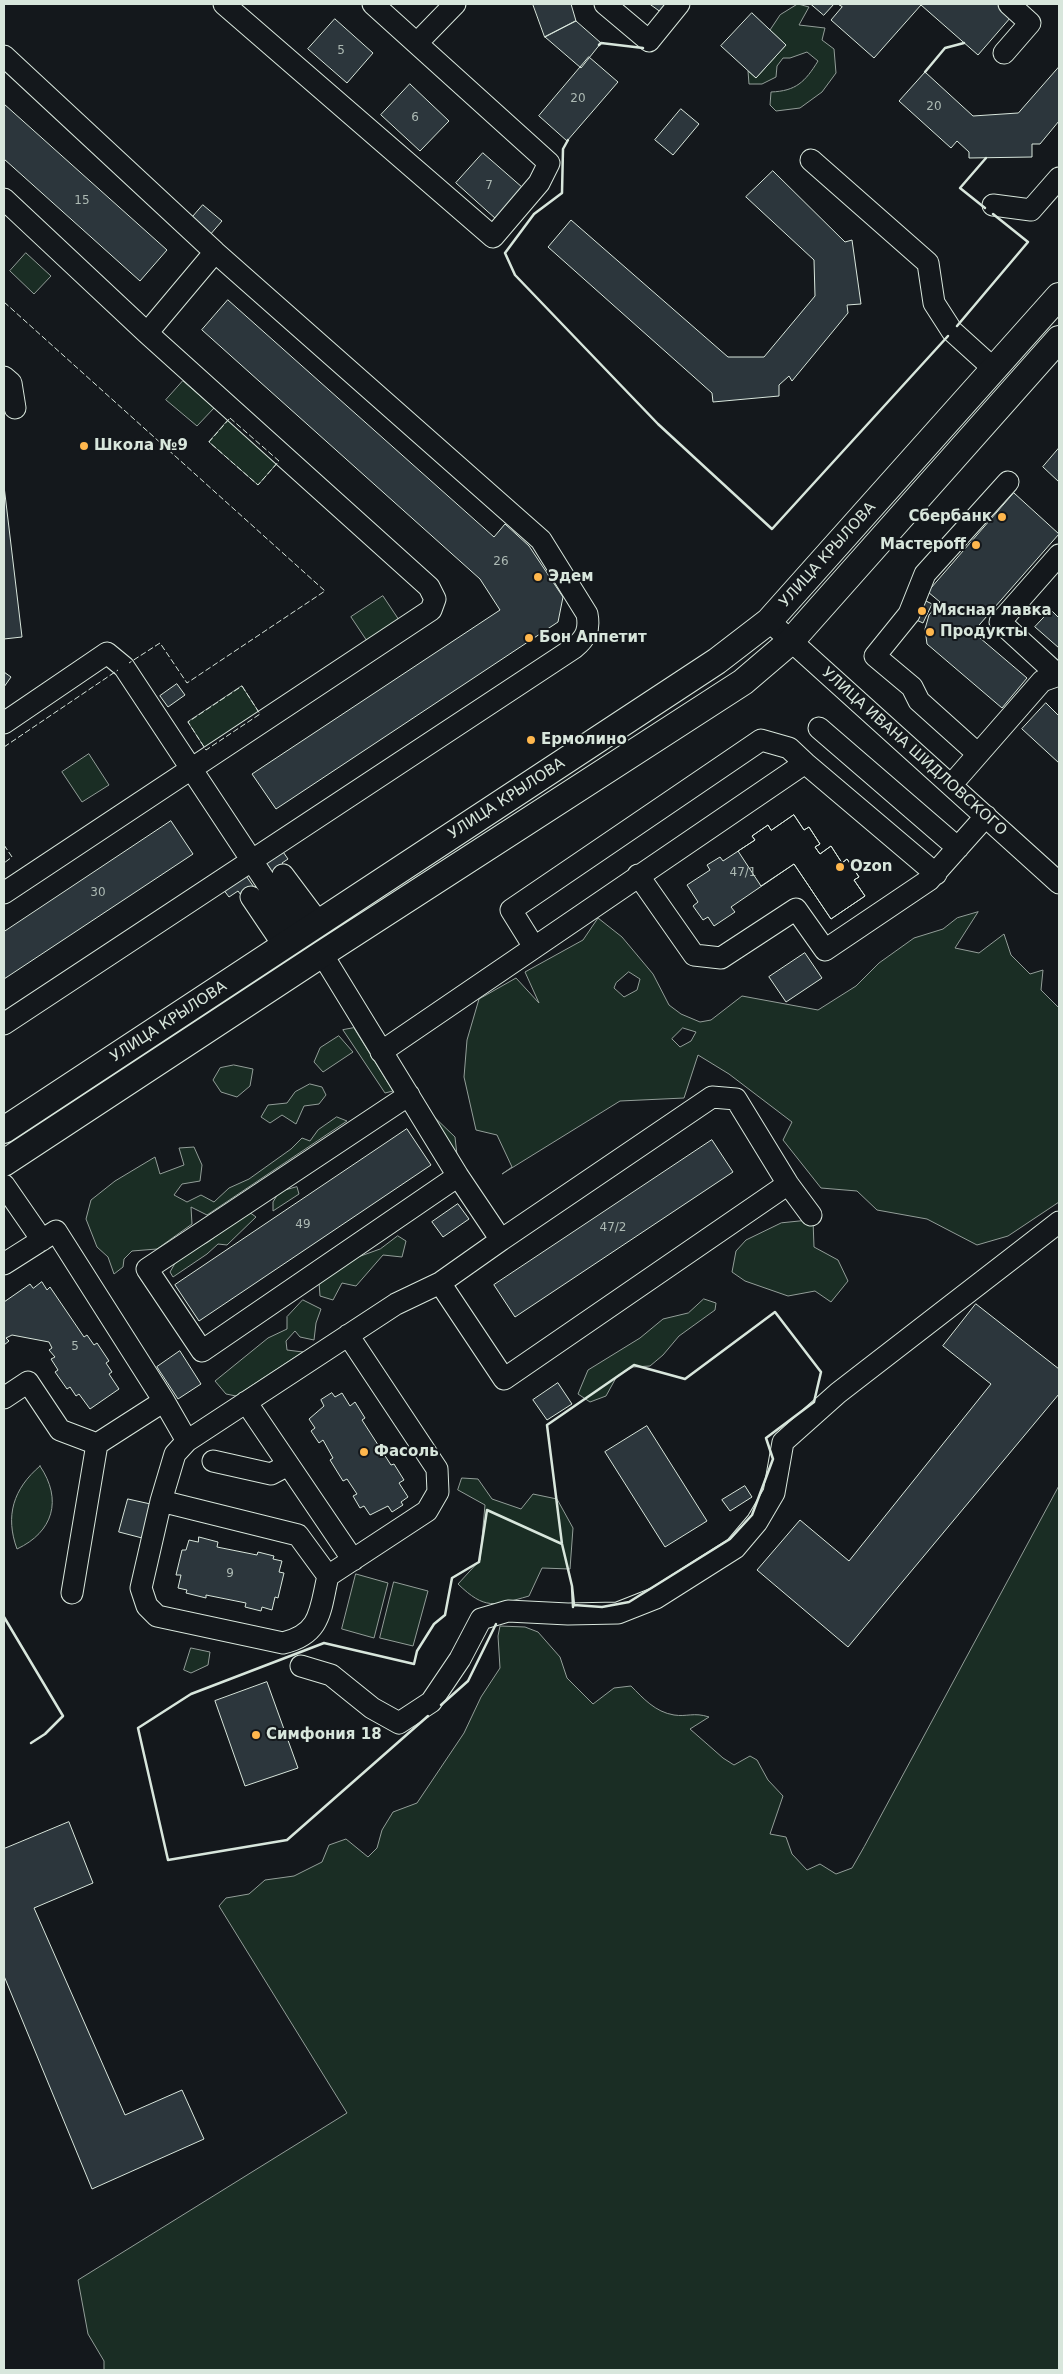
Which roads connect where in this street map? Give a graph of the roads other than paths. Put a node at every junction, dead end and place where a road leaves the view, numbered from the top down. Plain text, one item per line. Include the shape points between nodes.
1 (224, 4) edge
2 (373, 4) edge
3 (455, 4) edge
4 (605, 4) edge
5 (679, 4) edge
6 (1009, 4) edge
7 (417, 43) junction
8 (1004, 53) dead end
9 (4, 56) edge
10 (811, 160) dead end
11 (1059, 178) edge
12 (4, 198) edge
13 (993, 205) dead end
14 (215, 252) junction
15 (1059, 296) edge
16 (147, 334) junction
17 (1059, 339) edge
18 (994, 368) junction
19 (4, 376) edge
20 (15, 408) dead end
21 (1008, 482) dead end
22 (1059, 555) edge
23 (770, 621) junction
24 (791, 641) junction
25 (1059, 676) edge
26 (4, 723) edge
27 (819, 728) dead end
28 (978, 754) junction
29 (805, 763) junction
30 (192, 769) junction
31 (952, 784) junction
32 (986, 816) junction
33 (958, 848) junction
34 (252, 860) junction
35 (936, 874) junction
36 (283, 875) dead end
37 (638, 875) junction
38 (1059, 883) edge
39 (4, 893) edge
40 (251, 897) dead end
41 (301, 935) junction
42 (534, 947) junction
43 (322, 954) junction
44 (4, 1024) edge
45 (381, 1052) junction
46 (409, 1095) junction
47 (4, 1130) edge
48 (4, 1163) edge
49 (458, 1176) junction
50 (788, 1184) junction
51 (4, 1185) edge
52 (811, 1215) dead end
53 (1059, 1222) edge
54 (42, 1240) junction
55 (501, 1240) junction
56 (4, 1264) edge
57 (440, 1283) junction
58 (348, 1335) junction
59 (4, 1398) edge
60 (164, 1401) junction
61 (246, 1402) junction
62 (186, 1441) junction
63 (98, 1444) junction
64 (213, 1461) dead end
65 (288, 1465) junction
66 (161, 1501) junction
67 (353, 1560) junction
68 (328, 1576) junction
69 (72, 1593) dead end
70 (301, 1666) dead end

1 - 7 street via 492,237 539,183 549,163
2 - 7 street
3 - 7 street
4 - 5 street via 649,41
6 - 8 street via 1030,23
9 - 14 street
10 - 18 street via 928,263 934,303 952,331
11 - 13 street via 1031,210
12 - 16 street
14 - 16 street
14 - 34 street via 541,540 588,614 589,623 583,641 574,648
15 - 18 main road, УЛИЦА КРЫЛОВА
16 - 30 street via 429,587 436,599 431,610
17 - 24 main road, УЛИЦА КРЫЛОВА
18 - 23 main road, УЛИЦА КРЫЛОВА
19 - 20 street via 11,383
21 - 28 street via 925,574 909,614 875,656 912,687 918,702
22 - 25 street via 1000,622
23 - 24 street, УЛИЦА ИВАНА ШИДЛОВСКОГО
23 - 41 main road, УЛИЦА КРЫЛОВА via 717,660
24 - 31 street, УЛИЦА ИВАНА ШИДЛОВСКОГО
24 - 43 main road, УЛИЦА КРЫЛОВА via 743,682
25 - 28 street via 1042,681
26 - 30 street via 107,653 124,666
27 - 33 street
28 - 31 street
29 - 35 street
29 - 37 street
29 - 42 street via 789,748 761,740 510,910
30 - 34 street
30 - 39 street
31 - 32 street, УЛИЦА ИВАНА ШИДЛОВСКОГО
32 - 33 street
32 - 38 street, УЛИЦА ИВАНА ШИДЛОВСКОГО
33 - 35 street
34 - 41 street
34 - 44 street
35 - 37 street via 825,950 796,909 722,958 694,955
36 - 41 street
37 - 42 street
40 - 41 street
41 - 47 main road, УЛИЦА КРЫЛОВА
42 - 45 street
43 - 45 street
43 - 48 main road, УЛИЦА КРЫЛОВА
45 - 46 street
46 - 49 street
46 - 49 street via 147,1269 202,1351
49 - 55 street
50 - 52 street
50 - 55 street via 736,1099 712,1098
50 - 57 street via 504,1379
51 - 54 street
53 - 70 street via 838,1393 782,1442 774,1493 757,1522 735,1548 656,1598 618,1613 508,1611 481,1619 460,1659 431,1702 399,1723 372,1708 331,1675
54 - 56 street
54 - 60 street via 56,1231
55 - 57 street
57 - 58 street via 396,1304
58 - 61 street
58 - 67 street via 437,1469 438,1492 428,1511
59 - 63 street via 28,1382 60,1430
60 - 62 street
60 - 63 street
61 - 62 street
61 - 65 street
62 - 66 street via 175,1454
63 - 69 street
64 - 65 street via 271,1474
65 - 67 street
66 - 68 street via 298,1535
66 - 68 street via 141,1588 147,1606 157,1616 283,1643 299,1639 318,1621
67 - 68 street

